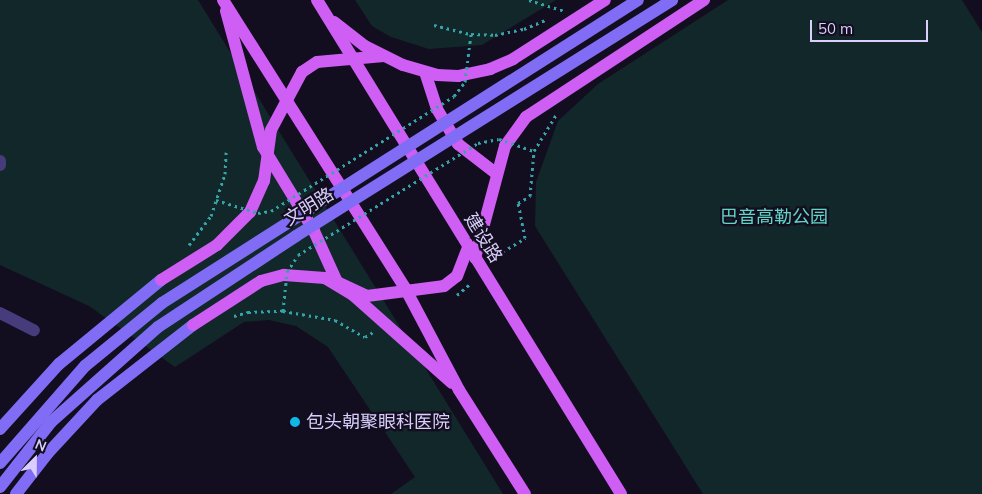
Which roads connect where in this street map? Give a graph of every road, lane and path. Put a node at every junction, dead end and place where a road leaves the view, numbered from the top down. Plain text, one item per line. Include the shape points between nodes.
1 (317, 0) edge
2 (529, 0) edge
3 (605, 0) edge
4 (638, 0) edge
5 (672, 0) edge
6 (704, 0) edge
7 (224, 2) edge
8 (324, 13) junction
9 (581, 15) junction
10 (434, 25) dead end
11 (534, 26) dead end
12 (471, 34) junction
13 (384, 56) junction
14 (354, 60) junction
15 (425, 72) junction
16 (288, 103) junction
17 (549, 125) dead end
18 (534, 150) junction
19 (226, 152) dead end
20 (266, 155) junction
21 (497, 174) junction
22 (216, 200) junction
23 (187, 247) dead end
24 (468, 247) junction
25 (498, 255) dead end
26 (475, 258) junction
27 (337, 282) junction
28 (405, 288) junction
29 (283, 311) junction
30 (0, 313) edge
31 (225, 318) dead end
32 (382, 328) dead end
33 (34, 330) dead end
34 (459, 390) junction
35 (0, 429) edge
36 (0, 463) edge
37 (0, 486) edge
38 (16, 494) edge
39 (524, 494) edge
40 (621, 494) edge

1 - 8 main road, 建设路
2 - 9 path
3 - 9 main road
4 - 36 main road, 文明路, bridge via 162,303 85,366
5 - 37 main road, 文明路, bridge via 296,236 158,327 51,422
6 - 21 main road via 526,117 504,146
7 - 16 main road
7 - 20 main road via 232,42
8 - 13 main road via 365,46
8 - 14 main road, 建设路
9 - 15 main road via 527,51 490,69 458,76
10 - 12 path
11 - 12 path via 504,34
12 - 22 path, bridge via 465,82 454,96 271,211 258,213
13 - 14 main road
13 - 15 main road
14 - 16 main road via 324,60 310,65 302,72
14 - 24 main road, 建设路
15 - 21 main road via 437,109 458,144
16 - 20 main road via 271,130
16 - 28 main road
17 - 18 path
18 - 25 path via 530,196 518,202 525,238
18 - 29 path, bridge via 499,139 478,143 298,255 287,272
19 - 22 path via 225,174
20 - 27 main road via 314,231
20 - 35 main road via 261,191 243,221 217,245 161,280 59,364
21 - 26 main road
22 - 23 path via 211,216
24 - 26 main road, 建设路
24 - 28 main road via 461,269 448,284
26 - 40 main road, 建设路
27 - 28 main road via 367,296
27 - 34 main road
27 - 38 main road via 304,274 261,281 193,325 97,400 47,454
28 - 34 main road
29 - 31 path via 248,312
29 - 32 path via 335,320 365,337
30 - 33 street
34 - 39 main road

